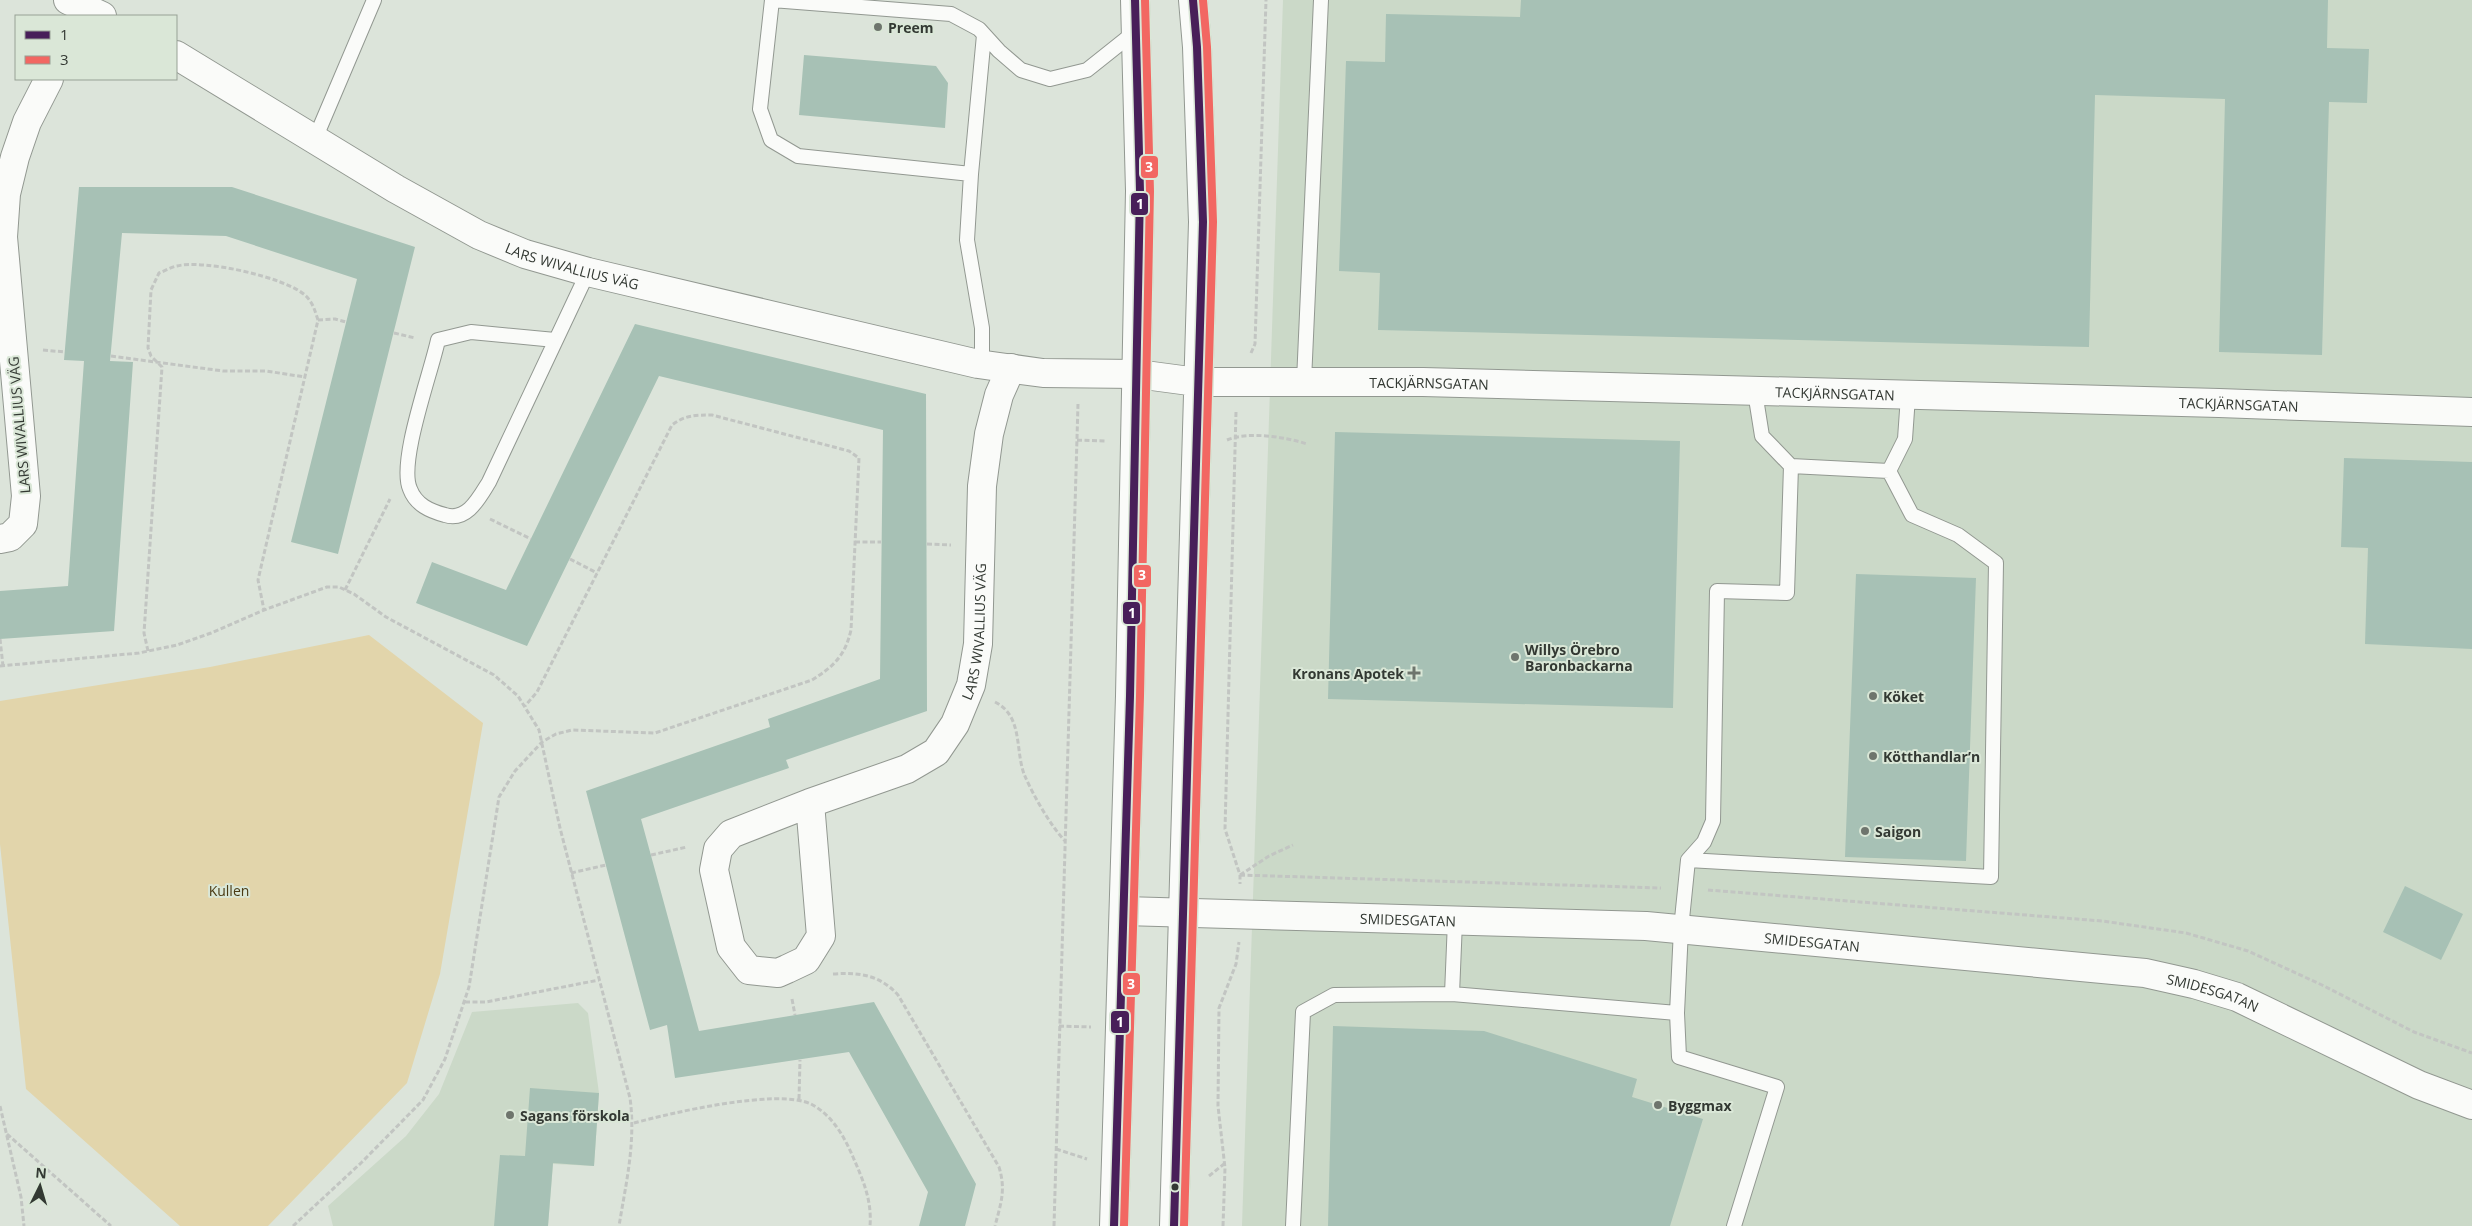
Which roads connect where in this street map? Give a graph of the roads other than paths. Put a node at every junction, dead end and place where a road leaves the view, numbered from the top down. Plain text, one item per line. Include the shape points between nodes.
1 (68, 0) edge
2 (374, 0) edge
3 (1135, 0) edge
4 (1193, 0) edge
5 (1321, 0) edge
6 (97, 15) edge
7 (1136, 31) junction
8 (984, 34) junction
9 (178, 56) edge
10 (48, 80) edge
11 (314, 139) junction
12 (971, 174) junction
13 (588, 272) junction
14 (4, 301) edge
15 (555, 340) junction
16 (982, 364) junction
17 (1011, 368) junction
18 (1137, 374) junction
19 (1304, 381) junction
20 (1197, 382) junction
21 (1755, 392) junction
22 (1908, 396) junction
23 (2472, 412) edge
24 (1791, 466) junction
25 (1889, 471) junction
26 (0, 539) edge
27 (810, 803) junction
28 (1688, 860) junction
29 (1124, 911) junction
30 (1182, 912) junction
31 (1455, 921) junction
32 (1681, 929) junction
33 (1452, 994) junction
34 (1677, 1014) junction
35 (2472, 1104) edge
36 (1114, 1226) edge
37 (1174, 1226) edge
38 (1293, 1226) edge
39 (1734, 1226) edge

1 - 6 street
2 - 11 lane
3 - 7 street
4 - 20 street via 1203,222
5 - 19 lane
7 - 8 lane via 1087,70 1050,79 1021,70
7 - 18 street via 1140,192
8 - 12 lane
8 - 12 lane via 951,14 772,0 760,110 771,140 798,156
9 - 11 street, LARS WIVALLIUS VÄG
10 - 14 street, LARS WIVALLIUS VÄG via 27,122 6,194
11 - 13 street, LARS WIVALLIUS VÄG via 479,235 525,254
12 - 16 lane via 967,240 982,328
13 - 15 lane
13 - 16 street, LARS WIVALLIUS VÄG
14 - 26 street, LARS WIVALLIUS VÄG via 26,496 23,524 10,536
15 - 15 lane via 489,482 472,509 452,518 426,509 410,489 406,465 438,340 470,332
16 - 17 street, LARS WIVALLIUS VÄG
17 - 18 street, LARS WIVALLIUS VÄG via 1043,373
17 - 27 street, LARS WIVALLIUS VÄG via 999,395 989,434 982,486 978,644 969,690 955,724 936,752 908,769
18 - 20 street, LARS WIVALLIUS VÄG
18 - 29 street
19 - 20 street, TACKJÄRNSGATAN
19 - 21 street, TACKJÄRNSGATAN
20 - 30 street
21 - 22 street, TACKJÄRNSGATAN
21 - 24 lane via 1762,436
22 - 23 street, TACKJÄRNSGATAN
22 - 25 lane via 1906,439
24 - 25 lane
24 - 28 lane via 1787,593 1717,591 1713,822 1704,842
25 - 28 lane via 1912,514 1958,535 1996,563 1992,877
27 - 27 street, LARS WIVALLIUS VÄG via 821,936 806,960 778,973 750,970 731,947 714,870 718,849 731,834
28 - 32 lane
29 - 30 street, SMIDESGATAN
29 - 36 street
30 - 31 street, SMIDESGATAN
30 - 37 street
31 - 32 street, SMIDESGATAN
31 - 33 lane
32 - 34 lane
32 - 35 street, SMIDESGATAN via 2145,973 2236,997 2419,1085
33 - 34 lane
33 - 38 lane via 1334,994 1303,1012
34 - 39 lane via 1679,1057 1776,1087

